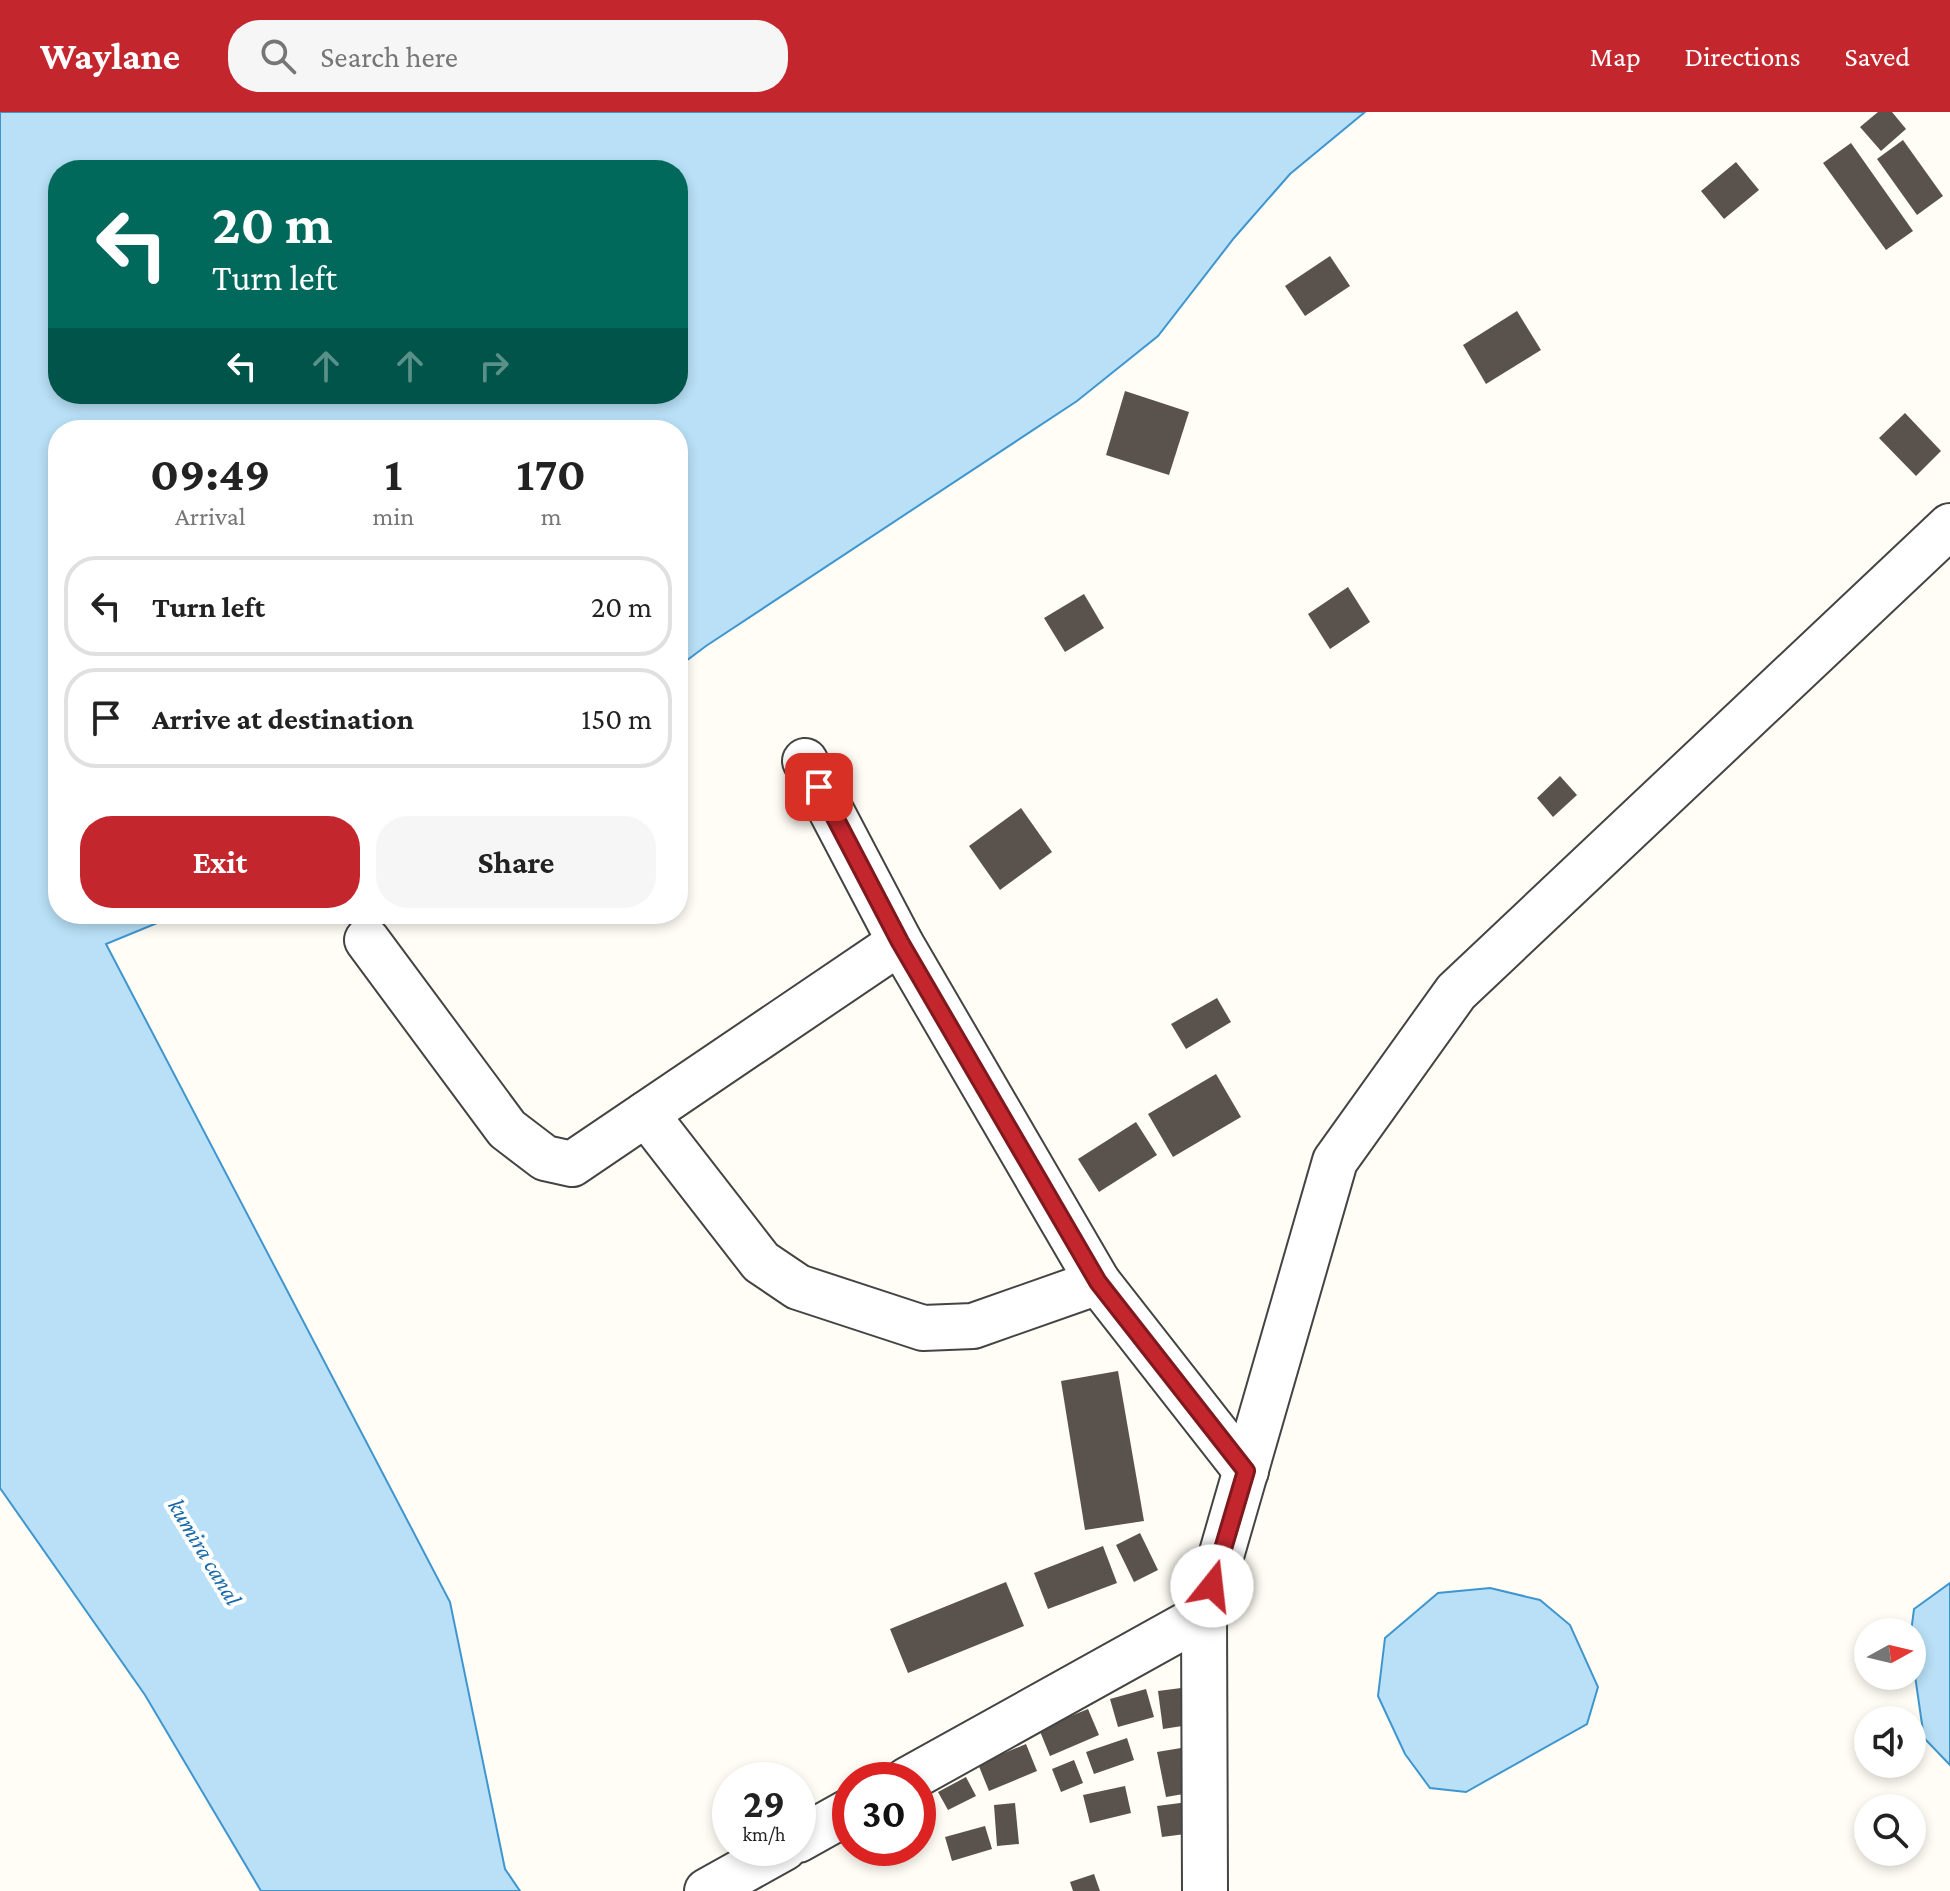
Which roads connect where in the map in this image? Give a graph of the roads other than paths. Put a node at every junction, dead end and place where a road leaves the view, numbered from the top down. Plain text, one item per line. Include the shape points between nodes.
1 (1950, 526) edge
2 (805, 761) dead end
3 (367, 940) dead end
4 (900, 942) junction
5 (646, 1114) junction
6 (1098, 1282) junction
7 (1246, 1471) junction
8 (1204, 1615) junction
9 (936, 1764) edge
10 (752, 1866) edge
11 (707, 1891) edge
12 (1205, 1891) edge

1 - 7 street via 1456,992 1335,1161
2 - 4 street
3 - 5 street via 507,1129 545,1158 572,1164
4 - 5 street
4 - 6 street
5 - 6 street via 761,1262 798,1287 923,1328 973,1326
6 - 7 street
7 - 8 street
8 - 9 street
8 - 12 street
10 - 11 street

